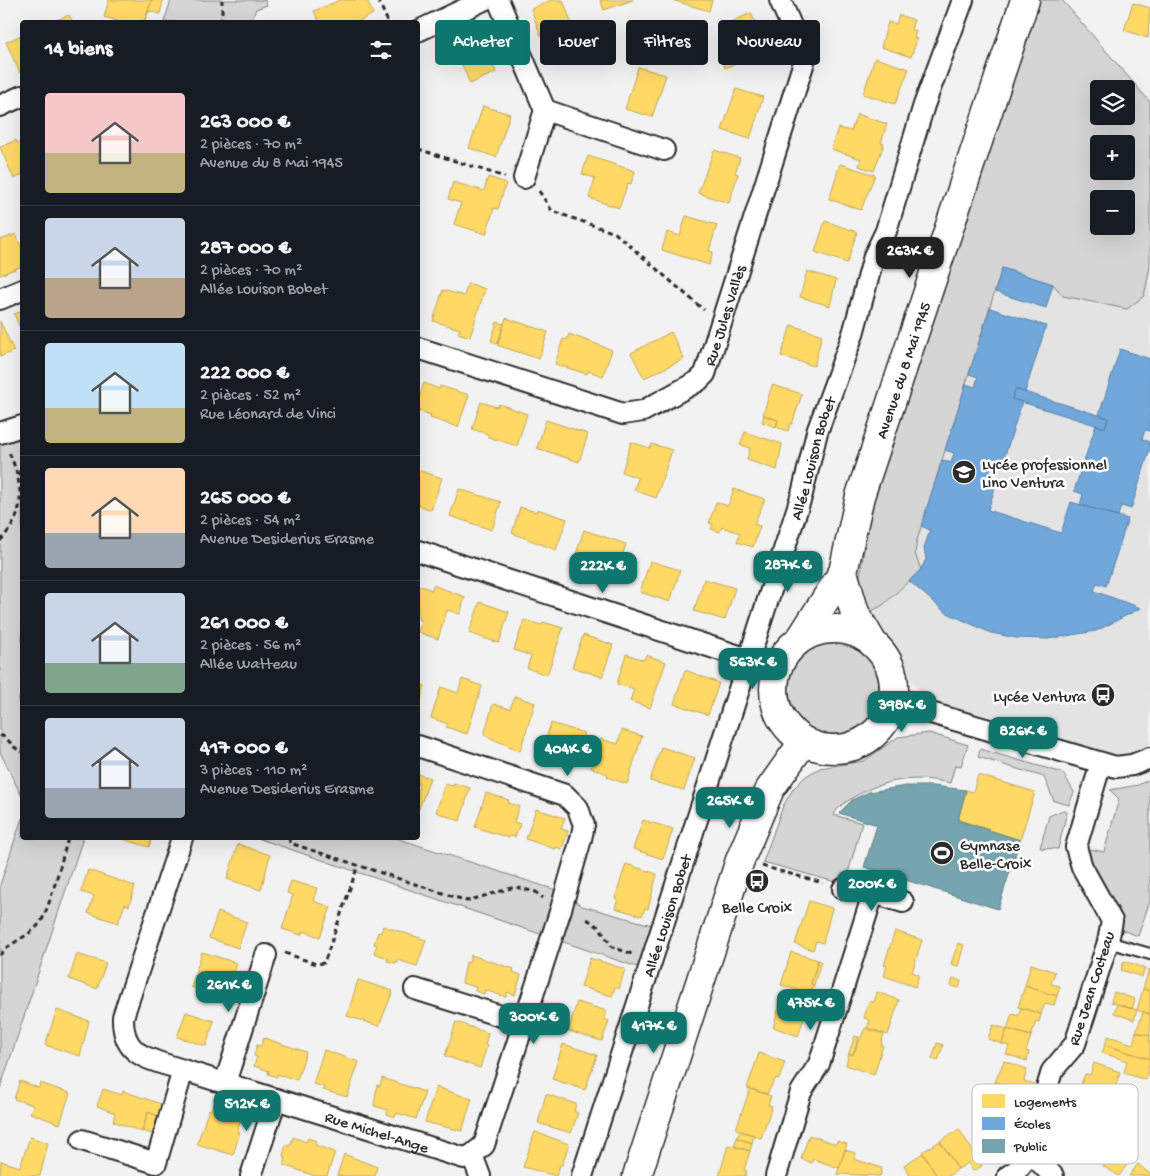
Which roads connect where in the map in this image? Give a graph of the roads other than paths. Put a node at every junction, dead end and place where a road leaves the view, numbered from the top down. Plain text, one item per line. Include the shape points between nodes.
1 (484, 0) edge
2 (498, 0) edge
3 (780, 0) edge
4 (963, 0) edge
5 (1025, 0) edge
6 (420, 30) edge
7 (20, 97) edge
8 (0, 106) edge
9 (545, 110) junction
10 (664, 150) dead end
11 (524, 178) road end
12 (20, 291) edge
13 (0, 299) edge
14 (420, 350) edge
15 (20, 427) edge
16 (2, 439) edge
17 (420, 553) edge
18 (843, 572) junction
19 (801, 638) junction
20 (871, 640) junction
21 (748, 659) junction
22 (776, 672) junction
23 (893, 702) junction
24 (804, 741) junction
25 (420, 747) edge
26 (1150, 758) edge
27 (1101, 763) junction
28 (181, 840) edge
29 (843, 889) road end
30 (873, 894) junction
31 (903, 902) dead end
32 (1108, 942) junction
33 (266, 954) road end
34 (1150, 954) edge
35 (415, 989) dead end
36 (523, 1023) junction
37 (184, 1070) junction
38 (225, 1083) junction
39 (1048, 1084) edge
40 (276, 1099) junction
41 (82, 1140) dead end
42 (472, 1155) junction
43 (1022, 1164) edge
44 (1042, 1164) edge
45 (251, 1176) edge
46 (480, 1176) edge
47 (582, 1176) edge
48 (637, 1176) edge
49 (776, 1176) edge
50 (1008, 1176) edge
51 (1053, 1176) edge

1 - 6 street
2 - 9 street
3 - 14 street, Rue Jules Vallès via 804,62 705,374 698,381 642,411 623,414
4 - 21 street, Allée Louison Bobet via 924,105 886,231 874,256 853,334 817,432 802,494
5 - 18 main road, Avenue du 8 Mai 1945 via 860,496
7 - 8 street
9 - 10 street
9 - 11 street
12 - 13 street
15 - 16 street
17 - 21 street
18 - 19 main road
18 - 20 main road via 856,613
19 - 20 main road via 818,630 836,628
19 - 22 main road via 790,647
20 - 23 main road via 883,652 891,668
21 - 22 street
21 - 47 street, Allée Louison Bobet
22 - 24 main road via 774,692 778,711 788,728
23 - 24 main road via 886,720 874,734 858,744 840,749 822,748
23 - 27 street
24 - 48 main road via 770,789 740,860
25 - 36 street via 565,795 578,808 584,825 553,904
26 - 27 street via 1121,768
27 - 32 street, Rue Jean Cocteau via 1076,847 1082,867 1112,921
28 - 37 street, Rue Michel-Ange via 123,1017 123,1029 127,1043 142,1056
29 - 30 street via 853,887
30 - 31 street
30 - 49 street via 819,1064 801,1092
32 - 34 lane
32 - 39 street, Rue Jean Cocteau via 1075,1044 1052,1072
33 - 38 street
35 - 36 street
36 - 42 street via 484,1145
37 - 38 street, Rue Michel-Ange
37 - 41 street via 156,1163
38 - 40 street, Rue Michel-Ange
40 - 42 street, Rue Michel-Ange via 454,1157
40 - 45 street
42 - 46 street
43 - 50 street
44 - 51 street

